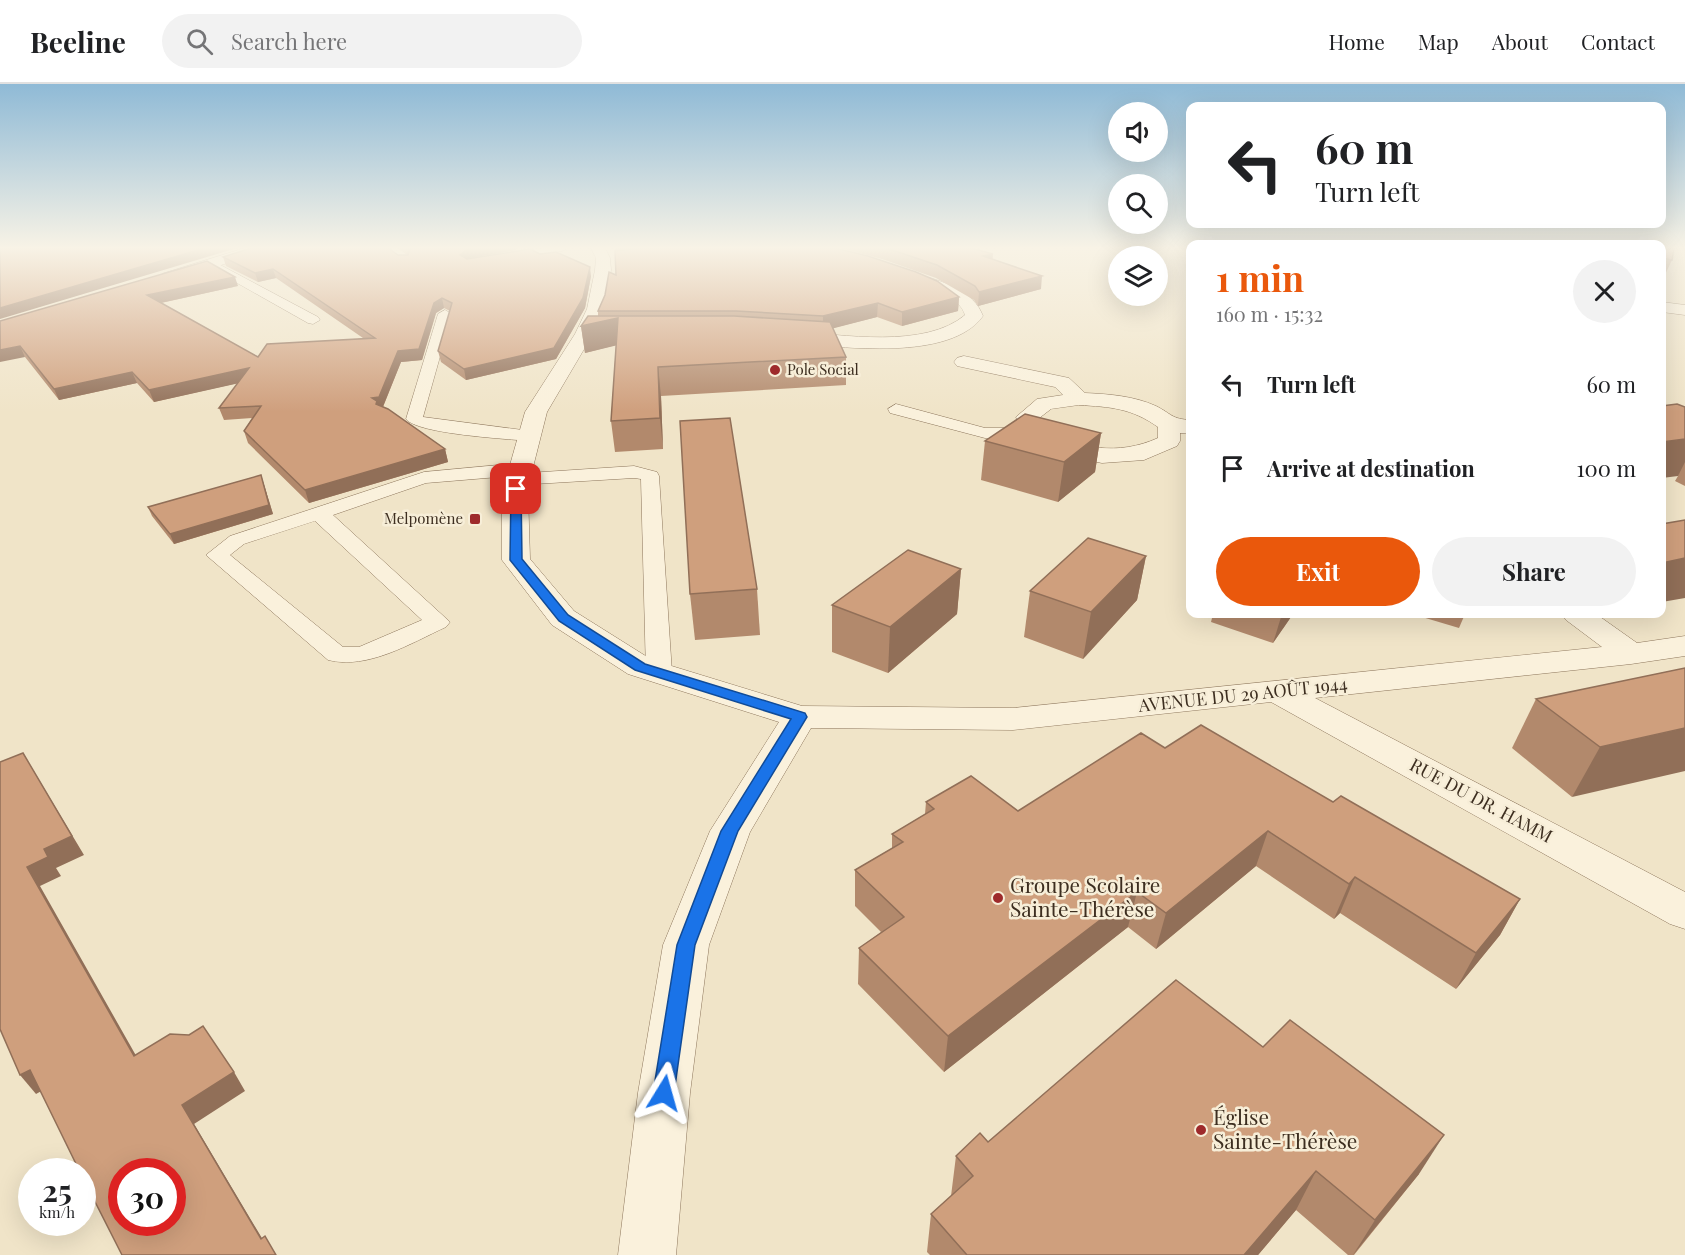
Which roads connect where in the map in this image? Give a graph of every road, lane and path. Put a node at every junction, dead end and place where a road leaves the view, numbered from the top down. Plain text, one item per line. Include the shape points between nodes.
1 (281, 303) edge
2 (599, 303) edge
3 (966, 303) edge
4 (1666, 308) edge
5 (1685, 310) edge
6 (445, 314) edge
7 (313, 320) dead end
8 (771, 335) edge
9 (964, 362) dead end
10 (1079, 399) junction
11 (896, 409) dead end
12 (1180, 426) edge
13 (1031, 433) junction
14 (530, 436) junction
15 (520, 474) junction
16 (319, 513) junction
17 (1582, 618) edge
18 (1685, 646) edge
19 (1631, 654) junction
20 (659, 673) junction
21 (1276, 692) junction
22 (800, 717) junction
23 (1685, 912) edge
24 (647, 1255) edge

1 - 7 lane
2 - 14 street, AVENUE DU 29 AOÛT 1944 via 595,334 536,412
3 - 8 street via 974,310 974,316 964,327 908,340
4 - 5 street
6 - 14 lane via 414,419 425,424
9 - 10 street via 1062,382
10 - 12 street via 1116,401
10 - 13 street via 1045,404 1026,417
11 - 13 lane via 985,434
12 - 13 street via 1169,441 1143,453 1102,456 1059,448
14 - 15 street, AVENUE DU 29 AOÛT 1944
15 - 16 lane via 424,478
15 - 20 street, AVENUE DU 29 AOÛT 1944 via 515,493 516,560 563,618 640,667
15 - 20 lane via 634,472 650,476
16 - 16 lane via 237,540 217,555 337,656 363,654 438,622
17 - 19 street
18 - 19 street, AVENUE DU 29 AOÛT 1944
19 - 21 street, AVENUE DU 29 AOÛT 1944
20 - 22 street, AVENUE DU 29 AOÛT 1944
21 - 22 street, AVENUE DU 29 AOÛT 1944 via 1013,719
21 - 23 street, RUE DU DR. HAMM
22 - 24 street via 730,831 686,945 664,1093

